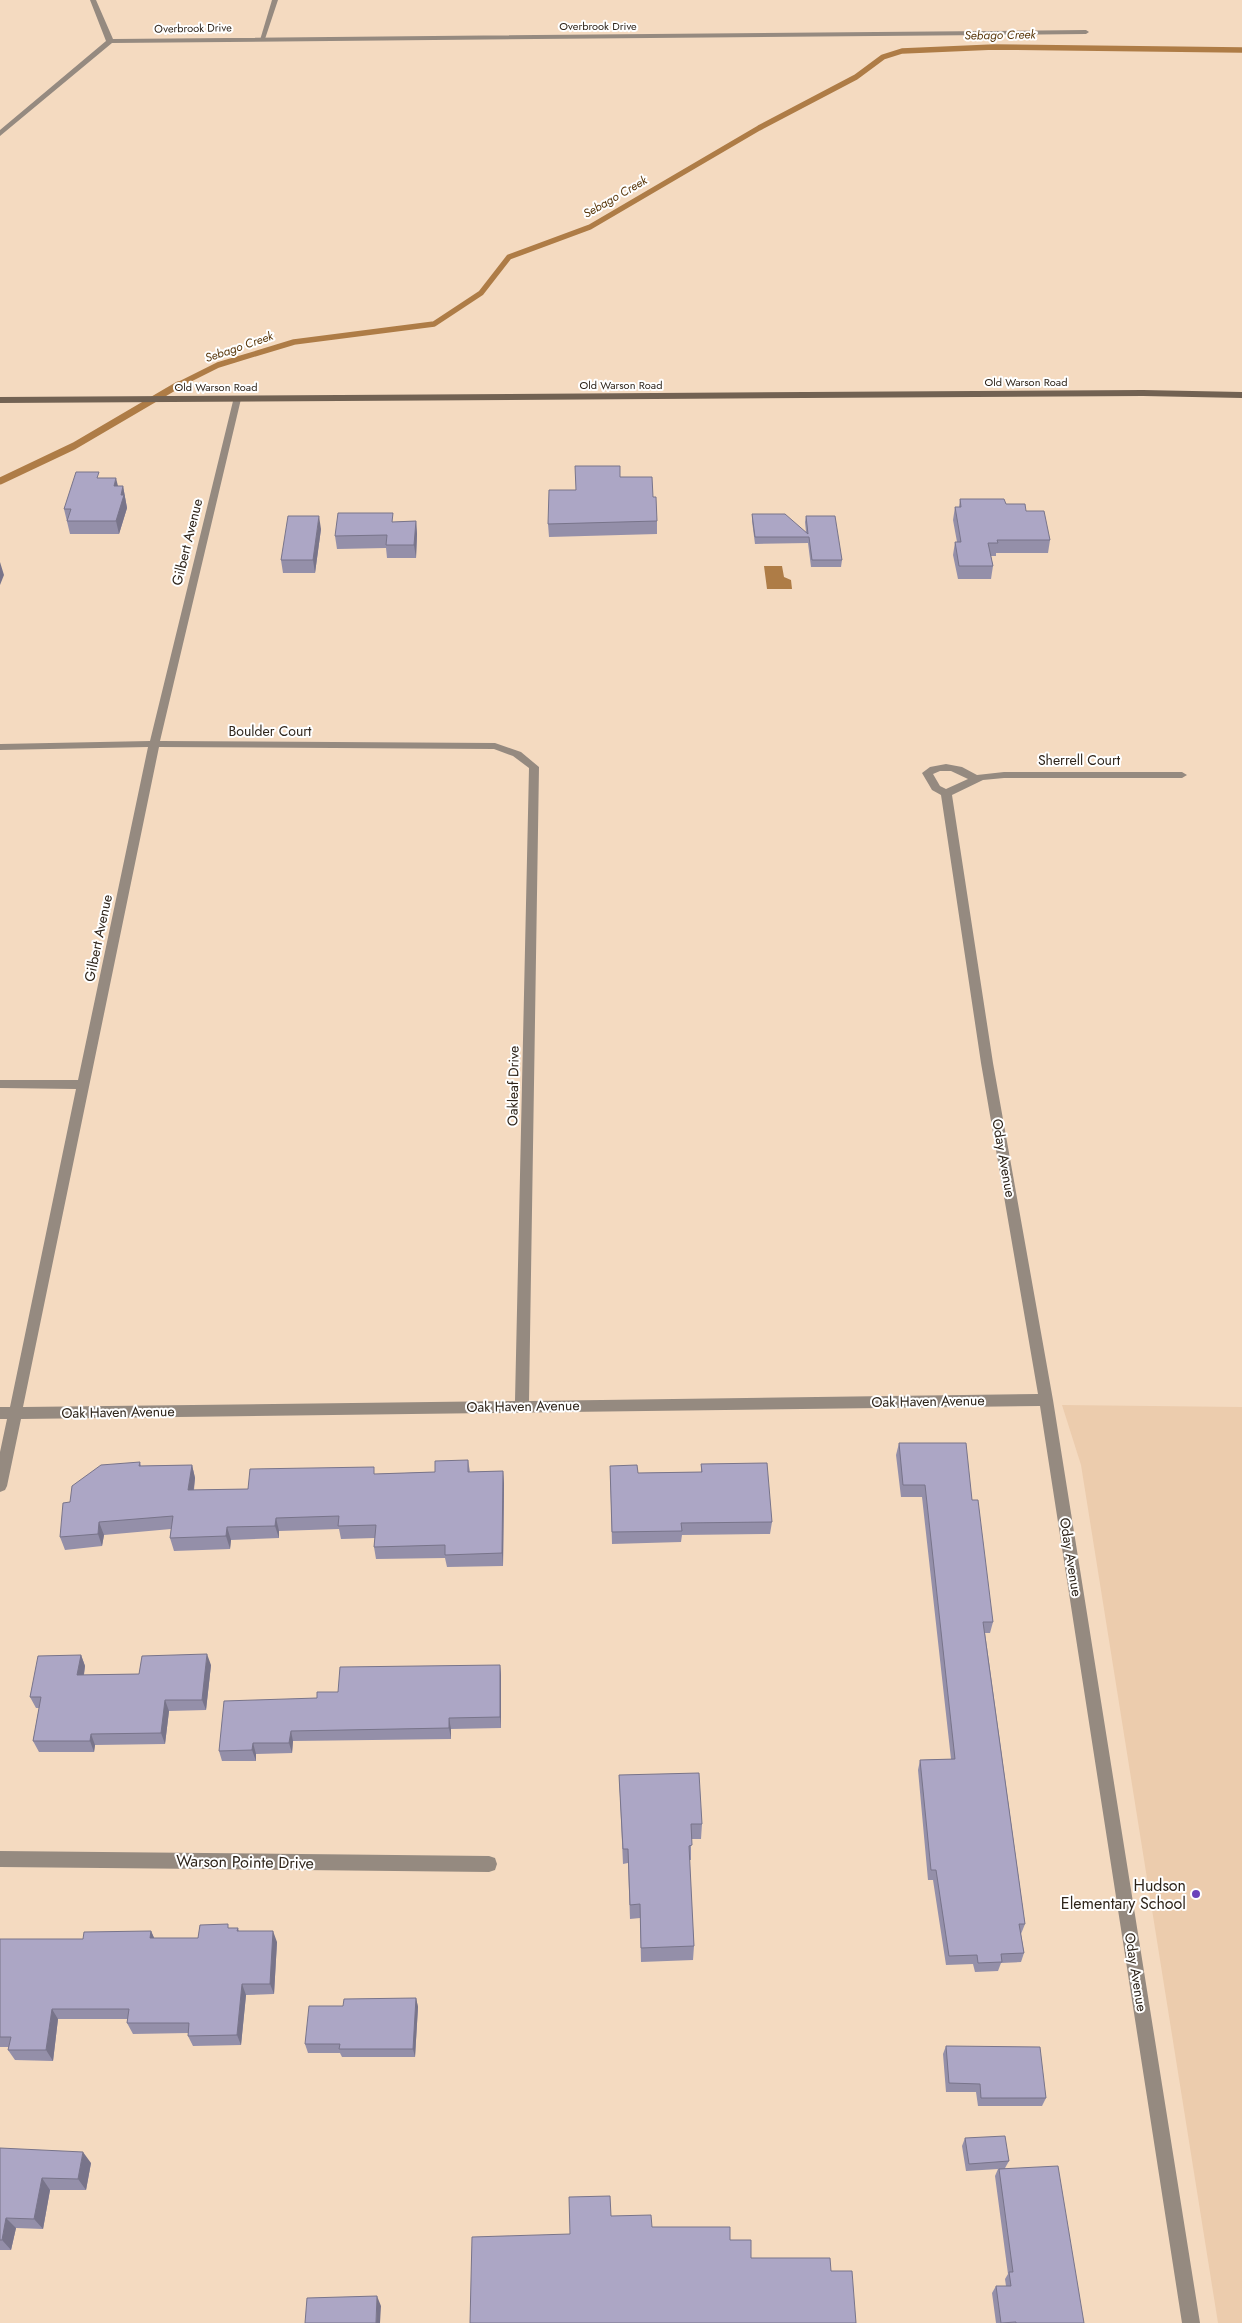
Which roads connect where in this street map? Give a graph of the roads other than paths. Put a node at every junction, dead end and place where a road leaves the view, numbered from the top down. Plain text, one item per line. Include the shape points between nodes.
1 (93, 0) edge
2 (275, 0) edge
3 (1086, 32) dead end
4 (262, 39) junction
5 (110, 40) junction
6 (0, 134) edge
7 (1242, 395) edge
8 (237, 399) junction
9 (0, 400) edge
10 (154, 744) junction
11 (0, 747) edge
12 (534, 767) joint
13 (1182, 775) dead end
14 (976, 779) junction
15 (946, 792) junction
16 (0, 1084) edge
17 (83, 1085) junction
18 (1046, 1400) junction
19 (522, 1405) junction
20 (0, 1413) edge
21 (16, 1413) junction
22 (0, 1486) edge
23 (0, 1859) edge
24 (489, 1864) dead end
25 (1190, 2323) edge

1 - 5 street
2 - 4 street
3 - 4 street, Overbrook Drive
4 - 5 street, Overbrook Drive
5 - 6 street
7 - 8 street, Old Warson Road
8 - 9 street, Old Warson Road
8 - 10 street, Gilbert Avenue
10 - 11 street, Boulder Court
10 - 12 street, Boulder Court via 495,746 517,754
10 - 17 street, Gilbert Avenue
12 - 19 street, Oakleaf Drive
13 - 14 street, Sherrell Court via 1004,775
14 - 15 street, Sherrell Court
14 - 15 street via 954,767 935,768 927,773 936,788
15 - 18 street, Oday Avenue via 987,1062
16 - 17 street
17 - 21 street, Gilbert Avenue
18 - 19 street, Oak Haven Avenue
18 - 25 street, Oday Avenue
19 - 21 street, Oak Haven Avenue
20 - 21 street, Oak Haven Avenue
21 - 22 street, Gilbert Avenue
23 - 24 street, Warson Pointe Drive

